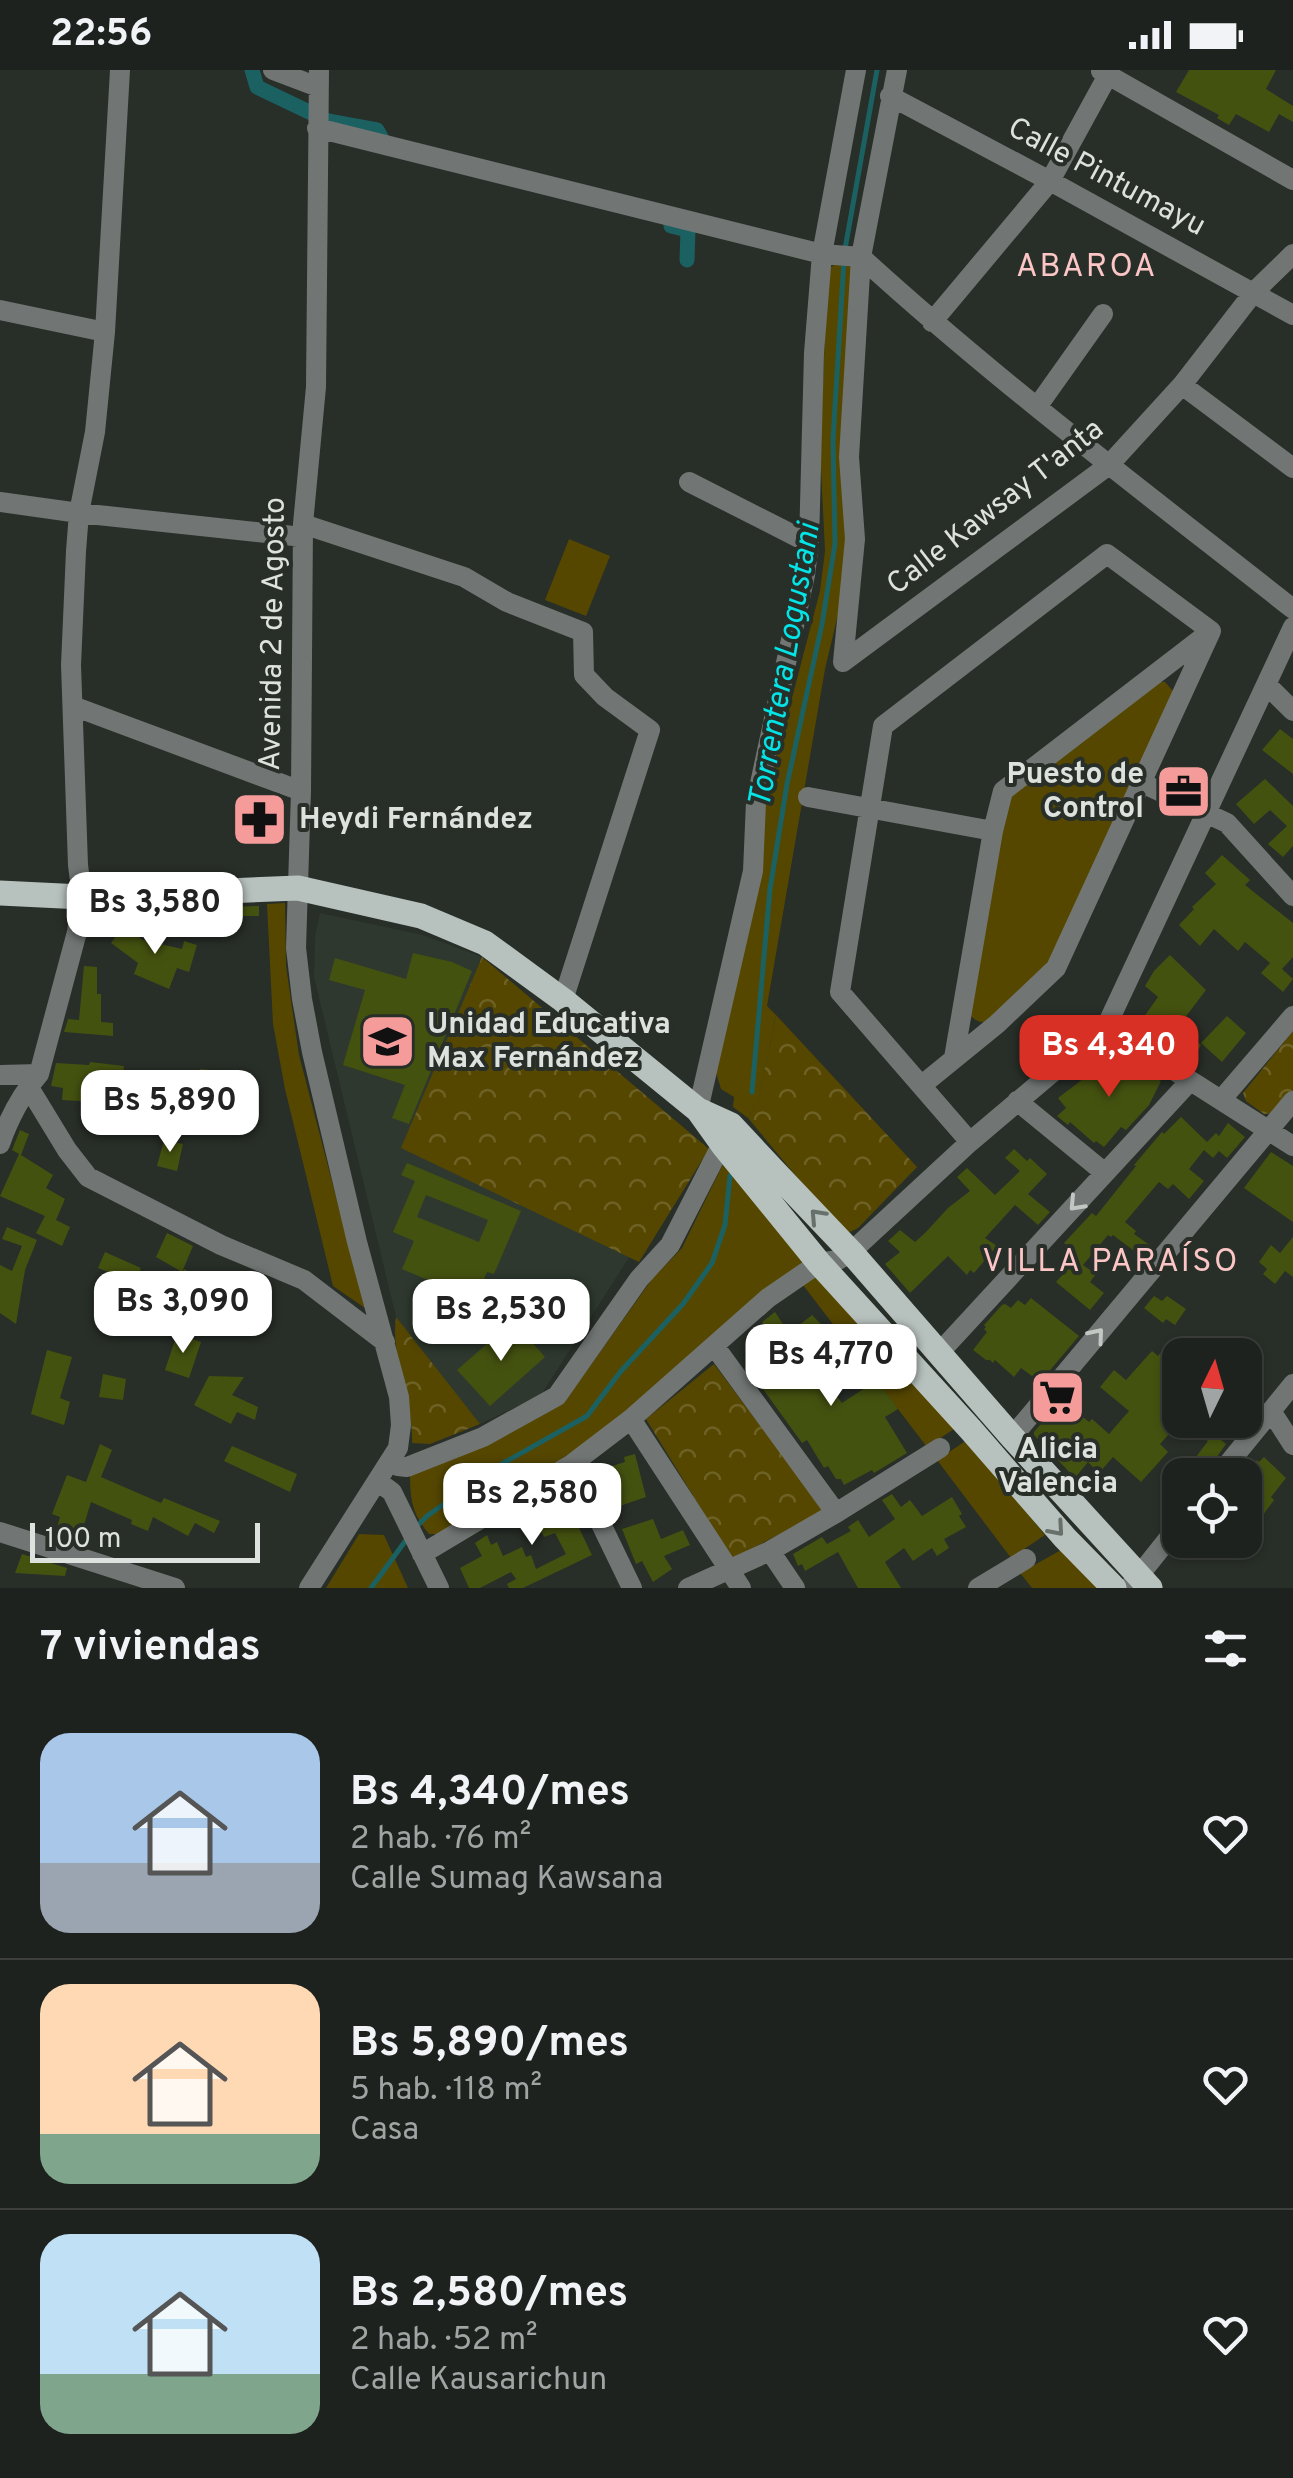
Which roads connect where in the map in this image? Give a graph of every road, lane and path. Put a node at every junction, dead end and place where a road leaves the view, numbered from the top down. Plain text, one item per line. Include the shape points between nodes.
1 (120, 70) edge
2 (273, 70) edge
3 (856, 70) edge
4 (897, 70) edge
5 (1104, 73) edge
6 (318, 78) edge
7 (890, 96) junction
8 (317, 128) junction
9 (1293, 180) edge
10 (1050, 181) junction
11 (1293, 254) edge
12 (843, 255) junction
13 (1254, 292) junction
14 (0, 310) edge
15 (1103, 314) dead end
16 (1293, 315) edge
17 (932, 322) junction
18 (105, 332) junction
19 (1182, 385) junction
20 (1037, 407) junction
21 (1109, 465) junction
22 (1293, 468) edge
23 (690, 482) dead end
24 (0, 502) edge
25 (79, 513) junction
26 (303, 530) junction
27 (809, 543) junction
28 (1293, 609) edge
29 (1293, 627) edge
30 (1212, 631) junction
31 (1149, 679) junction
32 (1267, 685) junction
33 (1180, 701) junction
34 (73, 706) junction
35 (1293, 711) edge
36 (1142, 783) junction
37 (301, 791) junction
38 (808, 797) dead end
39 (868, 808) junction
40 (1208, 813) junction
41 (993, 831) junction
42 (298, 888) junction
43 (0, 893) edge
44 (82, 896) junction
45 (1293, 896) edge
46 (563, 1000) junction
47 (1293, 1016) edge
48 (1106, 1027) junction
49 (954, 1058) junction
50 (0, 1075) edge
51 (34, 1080) junction
52 (1190, 1081) junction
53 (922, 1086) junction
54 (1220, 1100) junction
55 (1017, 1101) junction
56 (1293, 1101) edge
57 (698, 1110) junction
58 (1269, 1130) junction
59 (727, 1135) junction
60 (970, 1142) junction
61 (0, 1144) edge
62 (1293, 1146) edge
63 (1105, 1173) junction
64 (850, 1252) junction
65 (819, 1263) junction
66 (385, 1342) junction
67 (715, 1347) junction
68 (938, 1352) junction
69 (1293, 1384) edge
70 (1271, 1411) junction
71 (632, 1418) junction
72 (1012, 1437) junction
73 (1293, 1444) edge
74 (940, 1448) dead end
75 (1233, 1458) edge
76 (390, 1460) junction
77 (572, 1464) junction
78 (377, 1481) junction
79 (836, 1513) junction
80 (0, 1532) edge
81 (415, 1540) junction
82 (1162, 1550) edge
83 (770, 1551) junction
84 (1026, 1559) dead end
85 (729, 1569) junction
86 (1139, 1584) edge
87 (176, 1588) edge
88 (309, 1588) edge
89 (439, 1588) edge
90 (632, 1588) edge
91 (688, 1588) edge
92 (741, 1588) edge
93 (795, 1588) edge
94 (978, 1588) edge
95 (1114, 1588) edge

1 - 18 street
2 - 6 street
3 - 12 street
4 - 7 street
5 - 9 street
5 - 10 street
6 - 8 street, Avenida 2 de Agosto
7 - 10 street, Calle Pintumayu
7 - 12 street
8 - 12 street
8 - 26 street, Avenida 2 de Agosto via 316,386
10 - 13 street, Calle Pintumayu
10 - 17 street
11 - 13 street, Calle Kawsay T'anta
12 - 17 street
12 - 21 street, Calle Kawsay T'anta via 856,539 843,662
12 - 27 street via 814,354
13 - 16 street, Calle Pintumayu
13 - 19 street, Calle Kawsay T'anta
14 - 18 street
15 - 20 street
17 - 20 street
18 - 25 street
19 - 21 street, Calle Kawsay T'anta
19 - 22 street
20 - 21 street
21 - 28 street
23 - 27 street
24 - 25 street
25 - 26 street
25 - 34 street
26 - 37 street, Avenida 2 de Agosto
26 - 46 street via 464,577 582,632 584,674 650,730
27 - 57 street via 756,802 753,871
29 - 32 street
30 - 31 street
30 - 33 street
30 - 39 street via 1108,554 883,726
31 - 33 street via 1173,682
31 - 41 street via 1003,791
32 - 35 street
32 - 40 street
33 - 36 street
34 - 37 street
34 - 44 street
36 - 40 street
36 - 49 street via 1056,968
37 - 42 street, Avenida 2 de Agosto
38 - 39 street
39 - 41 street
39 - 53 street via 840,992
40 - 45 street via 1227,823
40 - 48 street
41 - 49 street
42 - 44 main road
42 - 46 main road via 420,916 485,942
42 - 66 street, Avenida 2 de Agosto via 302,1000
43 - 44 main road
44 - 51 street
46 - 57 main road
47 - 54 street
48 - 52 street
48 - 55 street
49 - 53 street
50 - 51 street
51 - 61 street
51 - 66 street via 66,1150 88,1177 304,1280
52 - 54 street
52 - 63 street
53 - 60 street
54 - 58 street
55 - 60 street
55 - 63 street
56 - 58 street
57 - 59 main road
58 - 62 street
72 -> 58 street
64 -> 59 main road
59 - 65 main road
59 - 76 street via 670,1245 557,1396 483,1437 406,1467
60 - 64 street
63 -> 68 street
64 - 65 street
64 - 68 main road
65 - 67 street
65 -> 95 main road
66 - 76 street, Avenida 2 de Agosto via 401,1425
67 - 71 street
67 - 79 street
68 - 72 main road
69 - 70 street
70 - 73 street
70 - 75 street
71 - 77 street
71 - 85 street
72 - 86 main road
74 - 79 street
76 - 78 street, Avenida 2 de Agosto
77 - 81 street
77 - 90 street
78 - 81 street via 392,1492
78 - 88 street, Avenida 2 de Agosto
79 - 83 street
80 - 87 street
81 - 89 street
82 - 86 street
83 - 85 street
83 - 93 street
84 - 94 street
85 - 91 street
85 - 92 street

